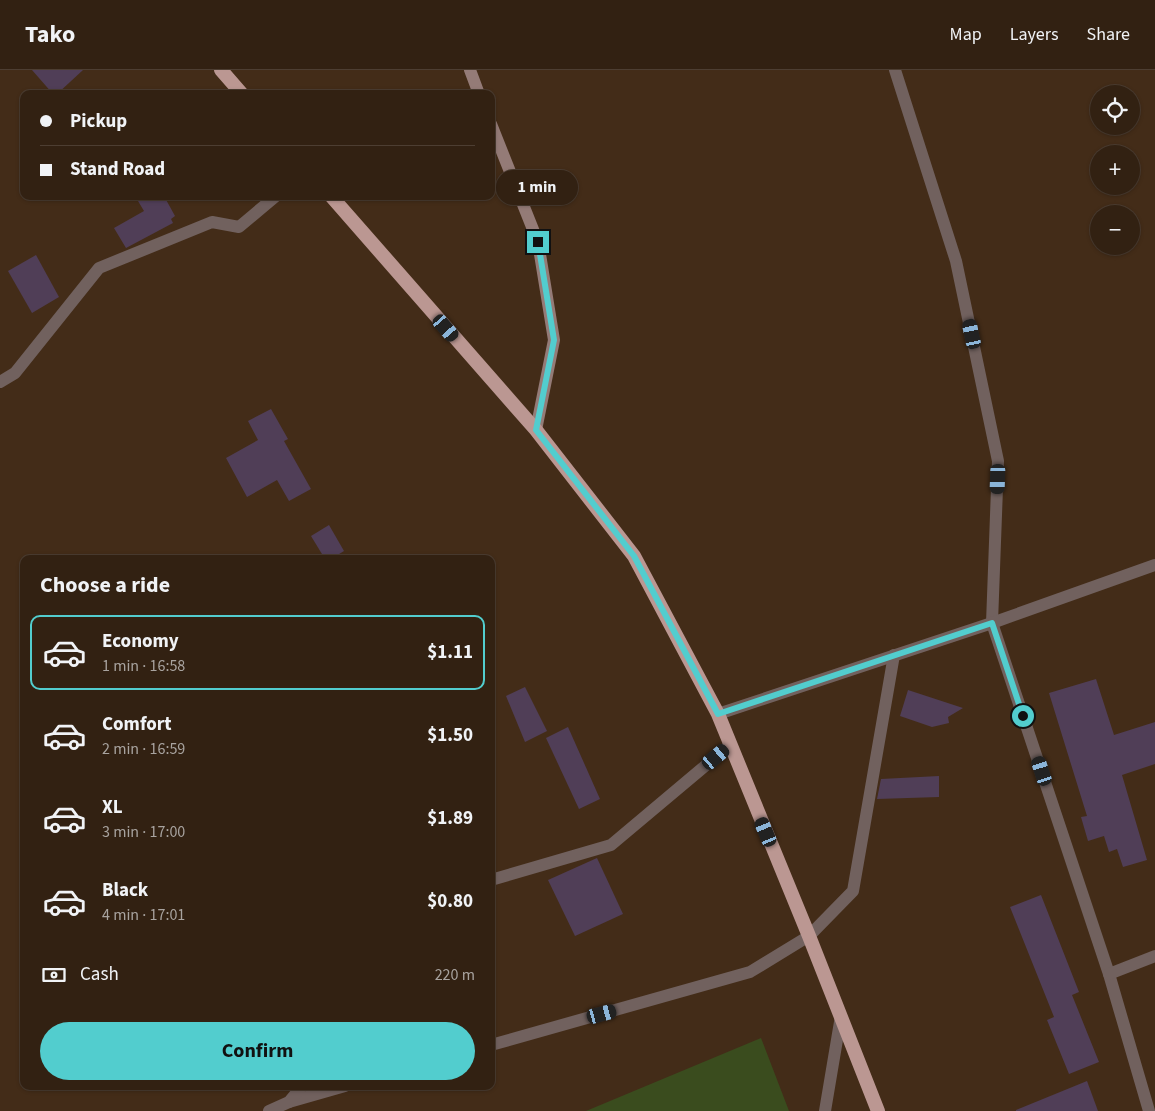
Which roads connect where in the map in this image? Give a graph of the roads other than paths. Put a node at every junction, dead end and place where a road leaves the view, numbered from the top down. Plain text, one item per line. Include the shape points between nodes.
1 (221, 70) edge
2 (470, 70) edge
3 (894, 70) edge
4 (238, 90) edge
5 (478, 90) edge
6 (495, 134) edge
7 (271, 200) edge
8 (335, 200) edge
9 (0, 382) edge
10 (536, 430) junction
11 (1155, 565) edge
12 (992, 623) junction
13 (894, 656) junction
14 (718, 714) junction
15 (730, 745) junction
16 (495, 879) edge
17 (810, 936) junction
18 (1155, 956) edge
19 (1109, 974) junction
20 (841, 1016) junction
21 (495, 1044) edge
22 (299, 1090) edge
23 (331, 1090) edge
24 (289, 1102) junction
25 (269, 1111) edge
26 (825, 1111) edge
27 (878, 1111) edge
28 (1149, 1111) edge

1 - 4 highway
2 - 5 main road
3 - 12 street via 956,261 998,461
6 - 10 main road via 538,242 554,340
7 - 9 street via 239,227 212,222 100,268 15,373
8 - 10 highway
10 - 14 highway via 634,556
11 - 12 street
12 - 13 street
12 - 19 street
13 - 14 street
13 - 17 street via 853,891
14 - 15 highway
15 - 16 street via 611,845
15 - 17 highway
17 - 20 highway
17 - 21 street via 750,972
18 - 19 street
19 - 28 street
20 - 26 street
20 - 27 highway
22 - 24 street
23 - 24 street
24 - 25 street

